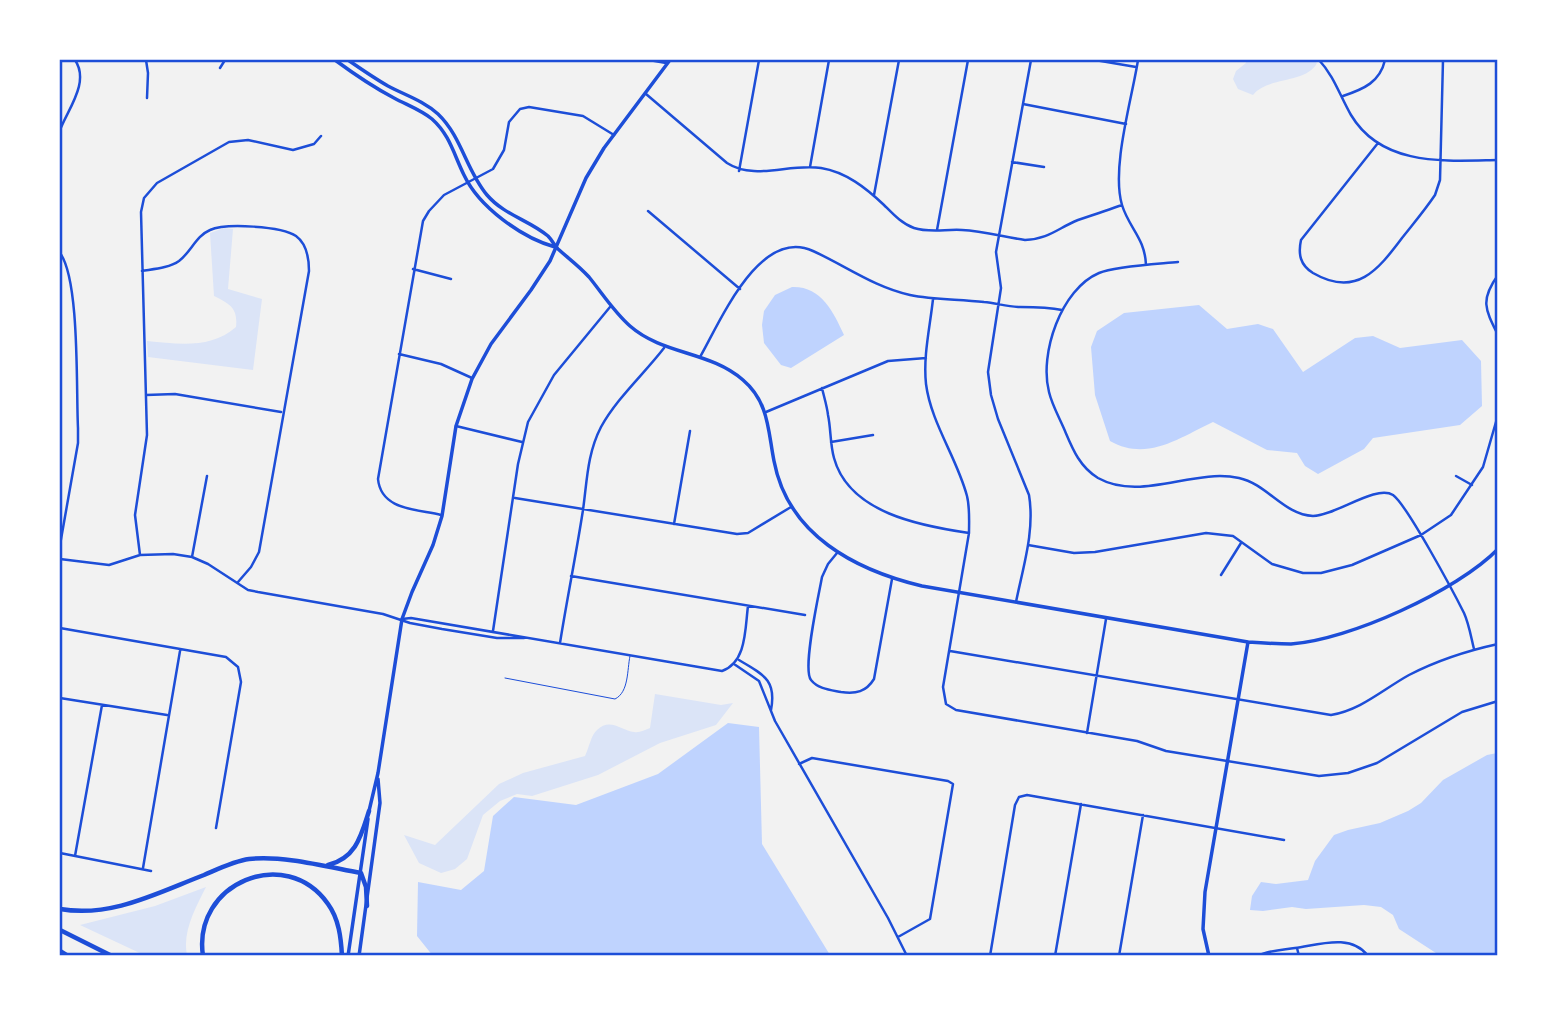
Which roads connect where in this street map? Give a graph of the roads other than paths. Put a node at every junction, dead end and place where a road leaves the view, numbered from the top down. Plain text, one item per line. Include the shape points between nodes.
1 (75, 60) edge
2 (146, 60) edge
3 (225, 60) edge
4 (335, 60) edge
5 (348, 60) edge
6 (649, 60) edge
7 (759, 60) edge
8 (830, 60) edge
9 (899, 60) edge
10 (968, 60) edge
11 (1031, 60) edge
12 (1095, 60) edge
13 (1138, 60) edge
14 (1318, 60) edge
15 (1385, 60) edge
16 (1443, 60) edge
17 (669, 61) edge
18 (1137, 67) junction
19 (220, 68) dead end
20 (646, 94) junction
21 (1342, 96) junction
22 (147, 98) dead end
23 (1023, 104) junction
24 (1127, 124) junction
25 (60, 130) edge
26 (614, 135) junction
27 (321, 136) dead end
28 (1378, 143) junction
29 (1497, 160) edge
30 (1012, 162) junction
31 (1440, 162) junction
32 (810, 167) junction
33 (1044, 167) dead end
34 (60, 168) edge
35 (739, 170) junction
36 (475, 178) junction
37 (467, 183) junction
38 (874, 195) junction
39 (60, 196) edge
40 (1122, 205) junction
41 (648, 211) dead end
42 (937, 230) junction
43 (999, 236) junction
44 (556, 248) junction
45 (60, 253) edge
46 (1178, 262) dead end
47 (1146, 265) junction
48 (413, 270) junction
49 (142, 271) junction
50 (1497, 275) edge
51 (451, 279) dead end
52 (740, 289) junction
53 (933, 299) junction
54 (999, 304) junction
55 (611, 306) junction
56 (1062, 310) junction
57 (1497, 335) edge
58 (664, 348) junction
59 (399, 354) junction
60 (700, 358) junction
61 (926, 358) junction
62 (472, 379) junction
63 (822, 388) junction
64 (146, 395) junction
65 (766, 412) junction
66 (282, 413) junction
67 (1497, 415) edge
68 (456, 426) junction
69 (690, 430) dead end
70 (873, 435) dead end
71 (523, 442) junction
72 (831, 442) junction
73 (207, 476) dead end
74 (1456, 476) dead end
75 (1472, 485) junction
76 (515, 498) junction
77 (791, 507) junction
78 (583, 509) junction
79 (442, 516) junction
80 (674, 524) junction
81 (970, 533) junction
82 (1421, 535) junction
83 (1241, 542) junction
84 (60, 545) edge
85 (1028, 545) junction
86 (1497, 550) edge
87 (837, 553) junction
88 (140, 555) junction
89 (192, 557) junction
90 (60, 559) edge
91 (1221, 575) dead end
92 (571, 576) junction
93 (892, 579) junction
94 (238, 582) junction
95 (1449, 588) junction
96 (960, 593) junction
97 (1016, 602) junction
98 (748, 606) junction
99 (805, 615) dead end
100 (1107, 617) junction
101 (402, 619) junction
102 (60, 628) edge
103 (493, 631) junction
104 (497, 638) junction
105 (524, 638) junction
106 (1248, 642) junction
107 (560, 643) junction
108 (1497, 644) edge
109 (180, 649) junction
110 (1474, 649) junction
111 (950, 651) junction
112 (630, 656) junction
113 (738, 660) junction
114 (734, 664) junction
115 (1096, 676) junction
116 (505, 678) dead end
117 (60, 698) edge
118 (1238, 701) junction
119 (1497, 701) edge
120 (102, 705) junction
121 (771, 710) junction
122 (168, 715) junction
123 (1087, 733) junction
124 (1227, 762) junction
125 (799, 764) junction
126 (378, 774) junction
127 (1081, 804) junction
128 (369, 811) junction
129 (1143, 815) junction
130 (216, 828) dead end
131 (1216, 829) junction
132 (1284, 840) dead end
133 (60, 853) edge
134 (75, 856) junction
135 (321, 866) junction
136 (143, 868) junction
137 (151, 871) dead end
138 (361, 873) junction
139 (367, 906) junction
140 (60, 909) edge
141 (60, 930) edge
142 (898, 937) junction
143 (1297, 948) junction
144 (60, 951) edge
145 (68, 956) edge
146 (112, 956) edge
147 (203, 956) edge
148 (342, 956) edge
149 (348, 956) edge
150 (359, 956) edge
151 (906, 956) edge
152 (990, 956) edge
153 (1055, 956) edge
154 (1119, 956) edge
155 (1209, 956) edge
156 (1258, 956) edge
157 (1299, 956) edge
158 (1368, 956) edge

1 - 25 street via 80,80
2 - 22 street
3 - 19 street
4 - 37 street via 431,118 449,139
5 - 36 street via 439,115 457,137
6 - 17 street
7 - 35 street
8 - 32 street
9 - 38 street
10 - 42 street
11 - 23 street
12 - 18 street
13 - 18 street
14 - 21 street
15 - 21 street via 1370,85
16 - 31 street
17 - 20 street
18 - 24 street
20 - 26 street
20 - 35 street
21 - 28 street via 1352,117
23 - 24 street
23 - 30 street
24 - 40 street via 1118,181
26 - 36 street via 583,116 520,109 506,129 500,160
26 - 44 street via 586,178
27 - 49 street via 314,144 293,150 248,140 229,142 157,183 141,212
28 - 31 street via 1408,157
28 - 31 street via 1301,240 1301,261 1320,277 1346,282 1380,267 1435,195
29 - 31 street
30 - 33 street
30 - 43 street
32 - 35 street
32 - 38 street via 845,175
34 - 39 street
36 - 37 street
36 - 44 street via 496,204 549,237
37 - 44 street via 506,222
37 - 48 street via 444,195 429,211 420,230
38 - 42 street via 901,222
40 - 43 street via 1076,221 1048,237
40 - 47 street via 1142,241
41 - 52 street
42 - 43 street
43 - 54 street
44 - 55 street via 583,271
44 - 62 street
45 - 84 street via 72,288 78,428
46 - 47 street
47 - 56 street via 1100,272 1080,286
48 - 51 street
48 - 59 street
49 - 64 street
49 - 66 street via 170,266 208,231 224,226 286,231 296,236 309,258 309,271
50 - 57 street via 1485,306
52 - 53 street via 765,258 797,247 876,285
52 - 60 street
53 - 54 street
53 - 61 street
54 - 56 street
54 - 85 street via 988,372 998,419 1029,495
55 - 58 street via 630,326
55 - 71 street via 554,375 528,422
56 - 82 street via 1051,339 1048,391 1074,453 1096,477 1130,487 1237,478 1267,491 1289,509 1312,516 1388,492
58 - 60 street
58 - 78 street via 601,426 586,472
59 - 62 street via 441,364
59 - 79 street via 378,479 383,496 394,504
60 - 65 street via 744,380
61 - 63 street via 888,361
61 - 81 street via 926,386 967,498
62 - 68 street
63 - 65 street
63 - 72 street
64 - 66 street via 175,394
64 - 88 street via 146,453 135,515
65 - 77 street via 774,462
66 - 94 street via 259,552
67 - 75 street via 1483,467
68 - 71 street
68 - 79 street
69 - 80 street
70 - 72 street
71 - 76 street
72 - 81 street via 842,475 861,496 896,517
73 - 89 street
74 - 75 street
75 - 82 street via 1451,514
76 - 78 street
76 - 103 street
77 - 80 street via 748,533
77 - 87 street
78 - 80 street
78 - 92 street
79 - 101 street
81 - 96 street
82 - 83 street via 1352,565 1321,573 1272,564
82 - 95 street
83 - 85 street via 1233,536 1206,533 1095,552
83 - 91 street
85 - 97 street
86 - 95 street
87 - 93 street
87 - 93 street via 822,577 807,666 810,679 821,688 852,694 867,689 874,679
88 - 89 street
88 - 90 street via 109,565
89 - 94 street
92 - 98 street
92 - 107 street
93 - 96 street
94 - 101 street via 248,590
95 - 106 street via 1337,635 1291,644
95 - 110 street via 1465,615
96 - 97 street
96 - 111 street
97 - 100 street
98 - 99 street
98 - 113 street
100 - 106 street
100 - 115 street
101 - 103 street
101 - 104 street
101 - 126 street
102 - 109 street
103 - 104 street
103 - 105 street
104 - 105 street
105 - 107 street
106 - 118 street
107 - 112 street
108 - 110 street
109 - 122 street
109 - 130 street via 226,657 238,667 241,682
110 - 118 street via 1438,660 1348,713 1331,715
111 - 115 street
111 - 123 street via 943,687 946,704 956,710
112 - 114 street via 714,671
112 - 116 lane via 624,689 615,699
113 - 114 street
113 - 121 street via 770,682
114 - 121 street via 759,681
115 - 118 street
115 - 123 street
117 - 120 street
118 - 124 street
119 - 124 street via 1462,712 1377,762 1348,773 1319,776
120 - 122 street
120 - 134 street
121 - 125 street
122 - 136 street
123 - 124 street
124 - 131 street
125 - 142 street
125 - 142 street via 812,758 953,784 930,919
126 - 128 street
126 - 139 street via 380,803
127 - 129 street
127 - 152 street via 1019,797
127 - 153 street
128 - 135 highway via 354,851 339,862
128 - 138 street
129 - 131 street
129 - 154 street
131 - 132 street
131 - 155 street via 1202,912
133 - 134 street
134 - 136 street
135 - 138 highway
135 - 140 highway via 248,859 128,905
136 - 137 street
138 - 139 highway
138 - 149 street
139 - 150 street
141 - 146 highway
142 - 151 street
143 - 156 street
143 - 157 street
143 - 158 street via 1339,942 1355,945
144 - 145 highway
147 - 148 highway via 204,926 213,905 240,881 268,874 301,880 328,903

